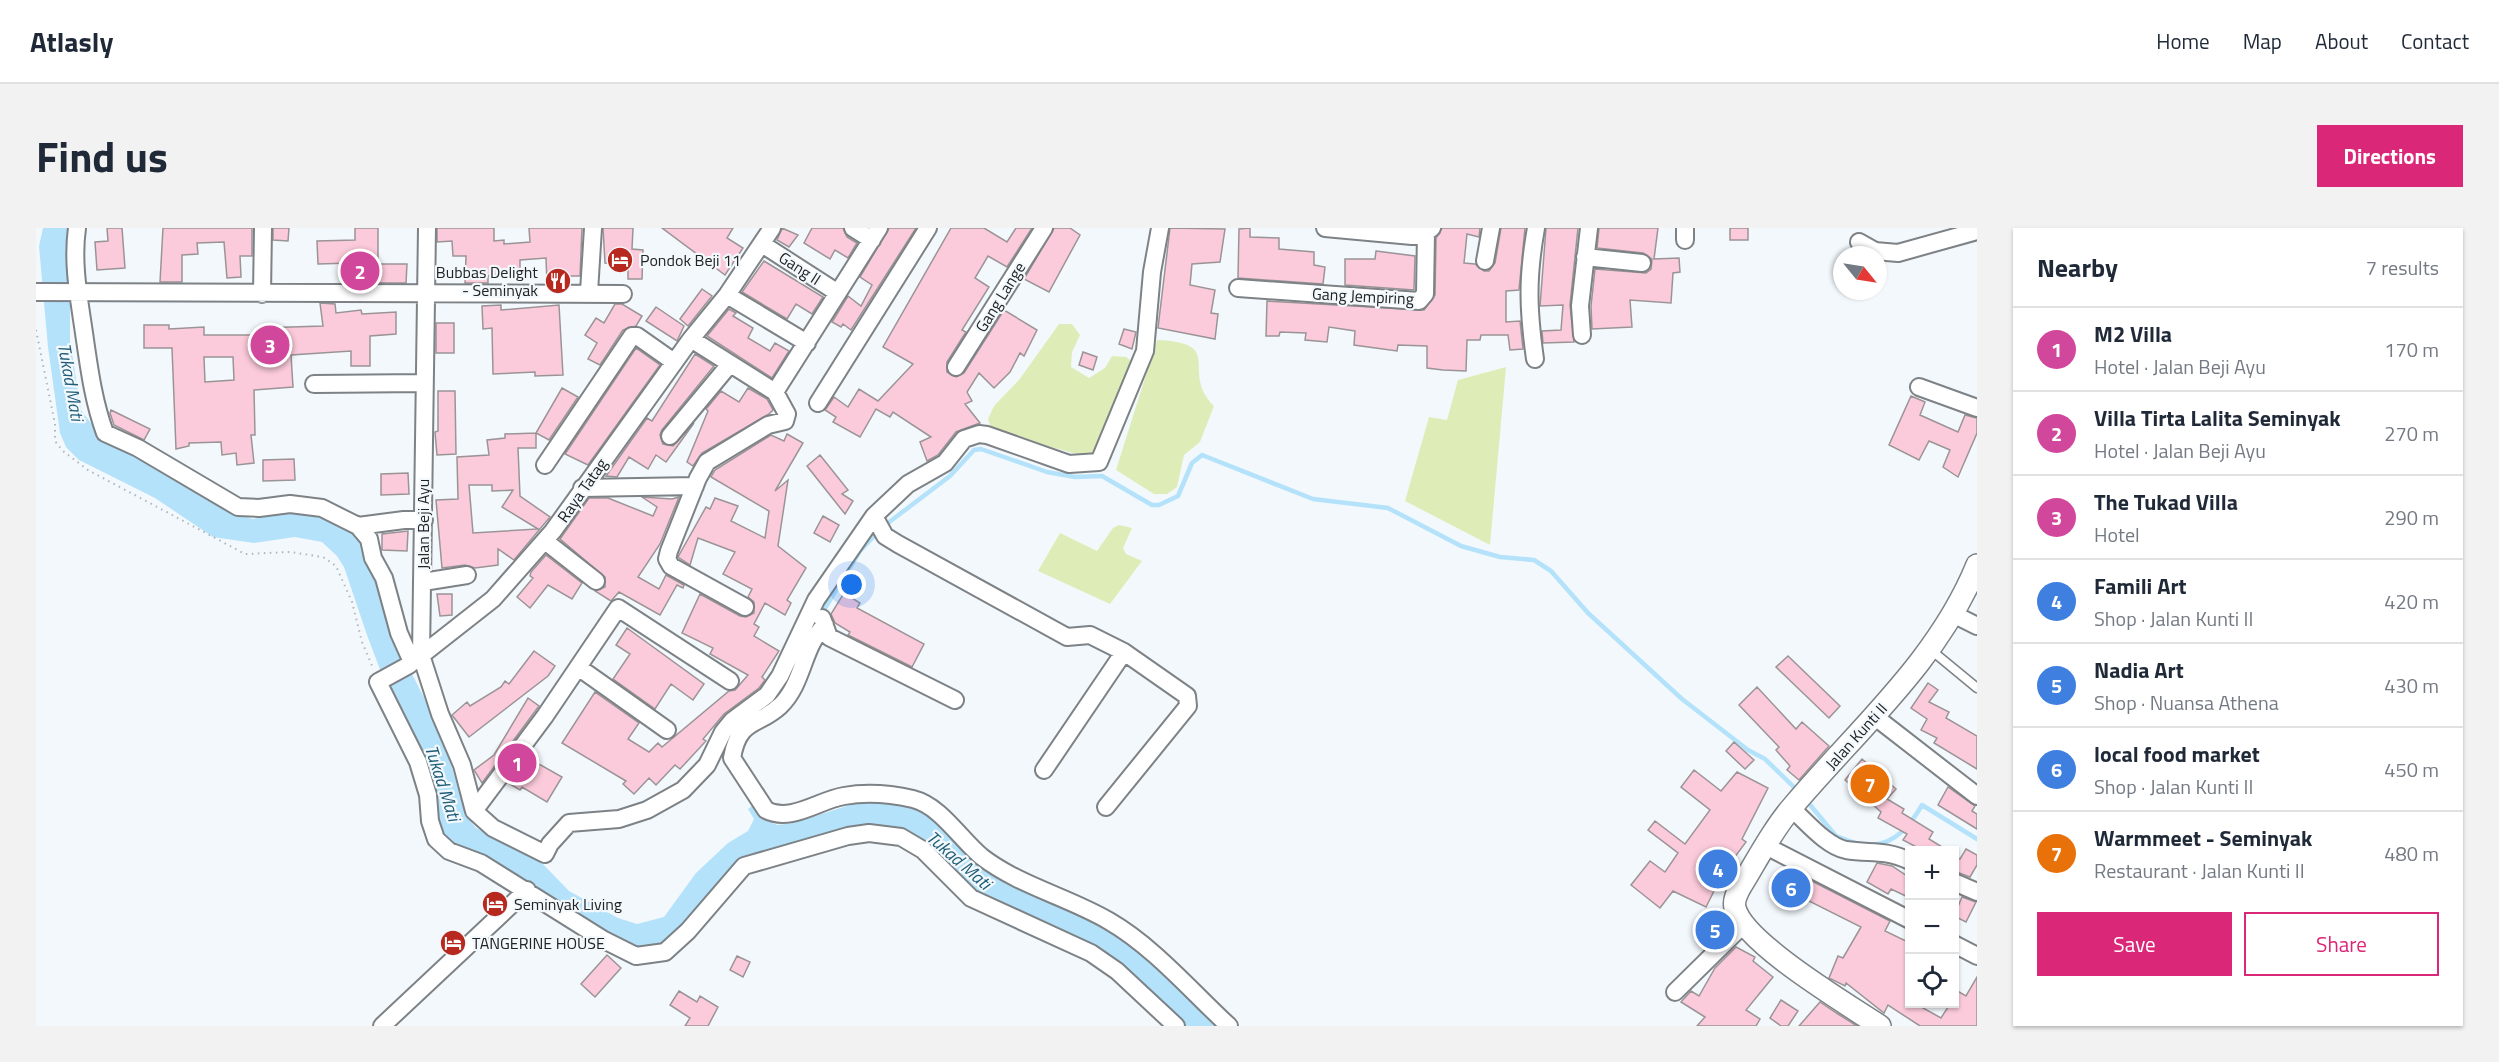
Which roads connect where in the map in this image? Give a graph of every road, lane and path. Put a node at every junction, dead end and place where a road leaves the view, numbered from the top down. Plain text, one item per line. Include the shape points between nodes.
1 (77, 228) edge
2 (263, 228) edge
3 (427, 228) edge
4 (593, 228) edge
5 (772, 228) edge
6 (853, 228) edge
7 (928, 228) edge
8 (1044, 228) edge
9 (1160, 228) edge
10 (1324, 228) edge
11 (1491, 228) edge
12 (1536, 228) edge
13 (1589, 228) edge
14 (1429, 231) edge
15 (1977, 231) edge
16 (875, 234) edge
17 (1859, 242) dead end
18 (762, 244) junction
19 (1585, 257) junction
20 (1485, 261) dead end
21 (1642, 263) dead end
22 (1238, 288) dead end
23 (37, 292) edge
24 (76, 292) junction
25 (589, 292) junction
26 (838, 293) junction
27 (262, 294) junction
28 (623, 294) dead end
29 (425, 295) junction
30 (727, 295) junction
31 (36, 330) edge
32 (1582, 335) dead end
33 (691, 339) junction
34 (807, 343) junction
35 (1535, 359) dead end
36 (674, 362) junction
37 (730, 364) junction
38 (956, 367) dead end
39 (423, 383) junction
40 (314, 384) dead end
41 (1919, 387) dead end
42 (775, 392) junction
43 (818, 404) dead end
44 (1977, 408) edge
45 (670, 436) dead end
46 (545, 465) dead end
47 (695, 486) junction
48 (582, 488) junction
49 (424, 520) junction
50 (358, 526) junction
51 (879, 526) junction
52 (545, 541) junction
53 (1977, 565) edge
54 (467, 575) dead end
55 (596, 580) dead end
56 (423, 582) junction
57 (746, 607) dead end
58 (820, 614) junction
59 (1953, 614) junction
60 (1977, 626) edge
61 (1930, 649) junction
62 (1125, 652) junction
63 (414, 661) junction
64 (578, 667) junction
65 (379, 681) junction
66 (730, 681) dead end
67 (1977, 688) edge
68 (955, 700) dead end
69 (1874, 716) junction
70 (667, 730) dead end
71 (1044, 770) dead end
72 (1977, 796) edge
73 (1106, 807) dead end
74 (1791, 808) junction
75 (474, 811) junction
76 (1767, 846) junction
77 (1905, 859) edge
78 (1959, 884) edge
79 (527, 890) junction
80 (1977, 892) edge
81 (1739, 915) junction
82 (1905, 917) edge
83 (1959, 947) edge
84 (1977, 956) edge
85 (1675, 992) dead end
86 (382, 1026) edge
87 (1176, 1026) edge
88 (1229, 1026) edge
89 (1880, 1026) edge

1 - 24 street
2 - 27 street
3 - 29 street, Jalan Beji Ayu
4 - 25 street
5 - 18 street, Raya Tatag
6 - 16 street
7 - 43 street
8 - 38 street, Gang Lange
9 - 51 street via 1145,351 1099,462 1069,464 987,435 972,435 957,446 945,463 908,484
10 - 14 street via 1412,237
11 - 20 street
12 - 35 street via 1528,277
13 - 19 street
14 - 22 street, Gang Jempiring via 1425,294 1419,301
15 - 17 street via 1898,253 1875,251
16 - 26 street
18 - 26 street, Gang II
18 - 30 street, Raya Tatag
19 - 21 street
19 - 32 street via 1580,306
23 - 24 street
24 - 27 street
24 - 50 street via 96,407 105,433 238,507 321,507
25 - 28 street
25 - 29 street
26 - 34 street
27 - 29 street
29 - 39 street, Jalan Beji Ayu
30 - 33 street, Raya Tatag
30 - 34 street
31 - 65 path via 55,441 63,451 88,470 245,554 290,552 323,557 336,566
33 - 36 street, Raya Tatag
33 - 37 street
34 - 42 street
36 - 46 street via 632,336
36 - 48 street, Raya Tatag
37 - 42 street
37 - 45 street
39 - 40 street
39 - 49 street, Jalan Beji Ayu
41 - 44 street
42 - 47 street via 788,414 785,422 768,424 715,456 702,469
47 - 48 street
47 - 57 street via 669,551 668,563
48 - 52 street, Raya Tatag
49 - 50 street
49 - 56 street, Jalan Beji Ayu
50 - 63 street via 369,538 399,633
51 - 58 street
51 - 62 street via 1067,637 1090,635
52 - 55 street
52 - 63 street, Raya Tatag via 493,599
53 - 59 street, Jalan Kunti II
54 - 56 street
56 - 63 street, Jalan Beji Ayu
58 - 68 street via 829,637
58 - 75 street via 767,695 732,721 707,765 666,801 619,819 569,823 545,854 493,828
58 - 88 street via 797,682 780,706 754,721 735,739 732,758 766,810 793,813 829,798 848,795 877,794 915,800 937,812 982,856 1006,873 1107,920 1133,937
59 - 60 street
59 - 61 street, Jalan Kunti II
61 - 67 lane
61 - 69 street, Jalan Kunti II
62 - 71 street
62 - 73 street via 1187,696 1188,706
63 - 65 street, Raya Tatag
63 - 75 street, Jalan Beji Ayu via 462,765
64 - 66 street via 618,608
64 - 70 street
64 - 75 street
65 - 79 street via 418,762 436,838 449,850 481,863
69 - 72 street
69 - 74 street, Jalan Kunti II
74 - 76 street, Jalan Kunti II
74 - 77 street via 1844,849 1884,851
76 - 81 street, Jalan Kunti II via 1737,893
76 - 82 street
78 - 80 street
79 - 86 street
79 - 87 street via 636,956 665,952 744,866 848,836 869,833 900,837 922,850 971,898 1091,953 1117,971
81 - 85 street
81 - 89 street via 1797,970
83 - 84 street

